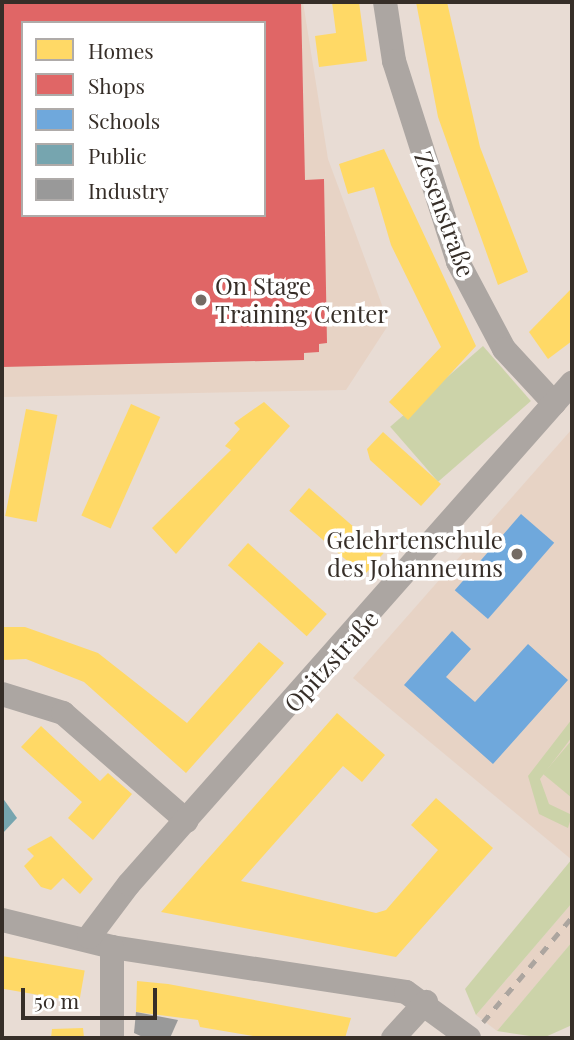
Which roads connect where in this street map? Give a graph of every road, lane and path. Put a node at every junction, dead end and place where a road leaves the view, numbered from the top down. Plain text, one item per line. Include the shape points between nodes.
1 (385, 2) edge
2 (572, 383) edge
3 (554, 403) junction
4 (2, 694) edge
5 (187, 821) junction
6 (2, 920) edge
7 (100, 942) junction
8 (426, 1002) junction
9 (112, 1038) edge
10 (393, 1038) edge
11 (469, 1038) edge

1 - 3 street, Zesenstraße via 394,61 458,262 504,349
2 - 3 street, Opitzstraße
3 - 5 street, Opitzstraße
4 - 5 street via 63,713
5 - 7 street, Opitzstraße
6 - 7 street
7 - 8 street via 406,992
7 - 9 street
8 - 10 street
8 - 11 street

